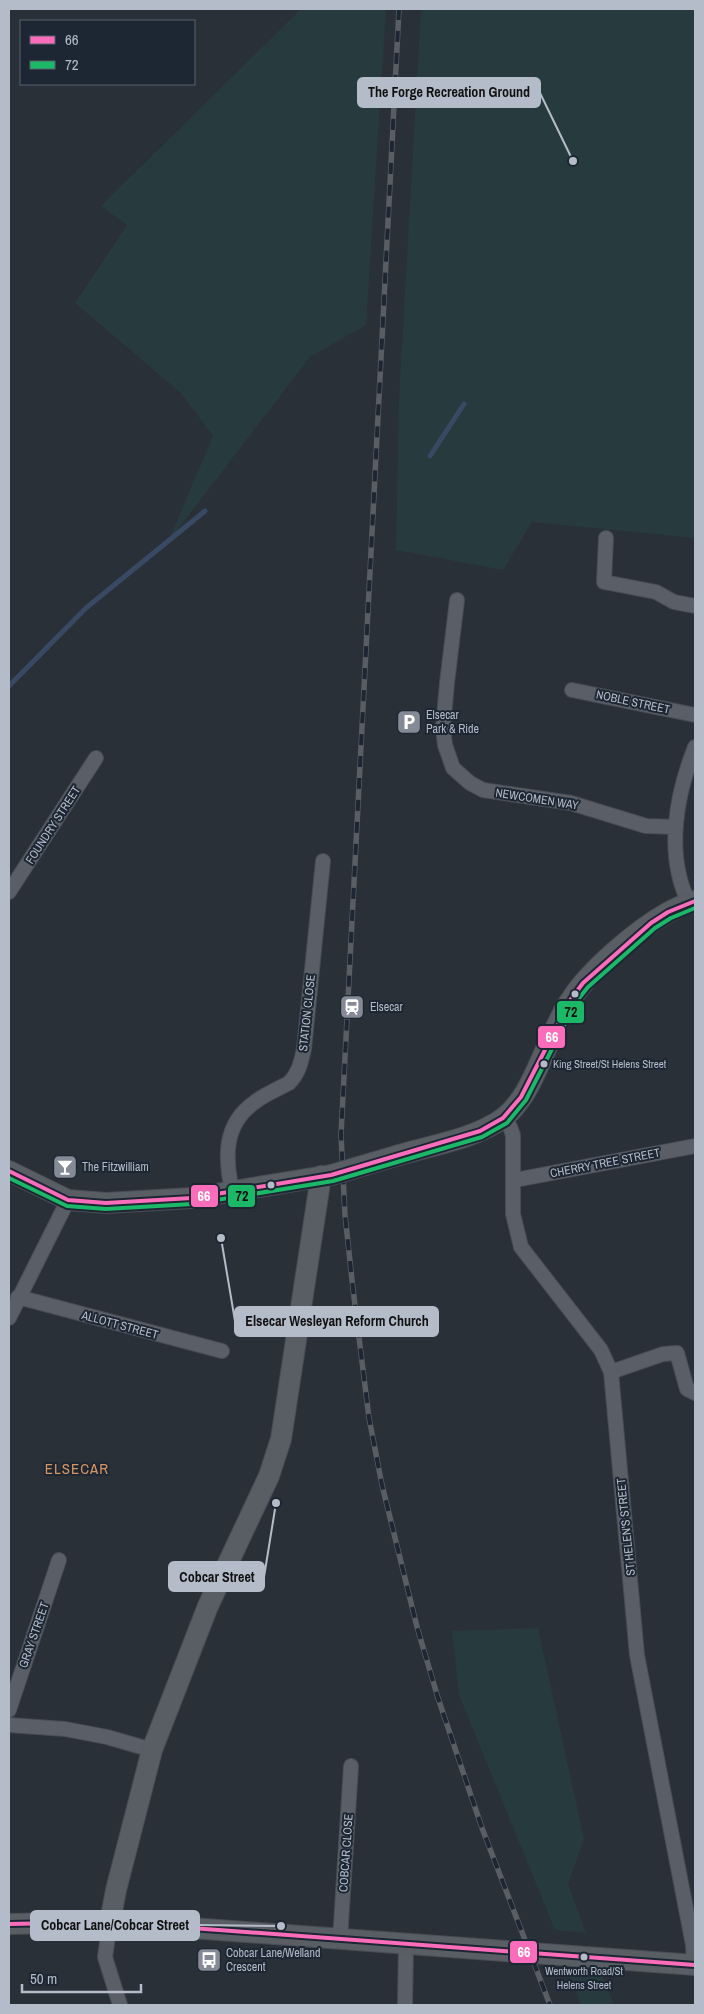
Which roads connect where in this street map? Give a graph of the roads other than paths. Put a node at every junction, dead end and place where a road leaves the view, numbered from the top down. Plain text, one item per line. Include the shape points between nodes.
1 (606, 538) dead end
2 (457, 600) dead end
3 (695, 606) edge
4 (572, 690) dead end
5 (695, 715) edge
6 (695, 747) edge
7 (96, 758) dead end
8 (676, 827) junction
9 (323, 861) dead end
10 (9, 892) edge
11 (692, 902) edge
12 (503, 1118) junction
13 (695, 1146) edge
14 (9, 1172) edge
15 (326, 1176) junction
16 (515, 1180) junction
17 (232, 1191) junction
18 (68, 1200) junction
19 (18, 1297) junction
20 (9, 1318) edge
21 (222, 1351) dead end
22 (611, 1372) junction
23 (695, 1393) edge
24 (59, 1560) dead end
25 (9, 1710) edge
26 (9, 1725) edge
27 (152, 1750) junction
28 (351, 1766) dead end
29 (110, 1922) junction
30 (9, 1924) edge
31 (340, 1940) junction
32 (406, 1944) junction
33 (695, 1965) edge
34 (120, 2005) edge
35 (405, 2005) edge

1 - 3 street via 604,582 656,592 674,602
2 - 8 street, NEWCOMEN WAY via 443,728 444,745 453,768 483,790 571,803 660,828
4 - 5 street, NOBLE STREET
6 - 8 street via 679,797
7 - 10 street, FOUNDRY STREET
8 - 11 street via 679,875 683,891
9 - 17 street, STATION CLOSE via 300,1066 289,1083 253,1103 236,1121 227,1152
11 - 12 street via 652,923 583,983 571,999 522,1097
12 - 15 street, bridge via 467,1136
12 - 16 street, ST HELEN'S STREET via 513,1135
13 - 16 street, CHERRY TREE STREET
14 - 18 street
15 - 17 street
15 - 27 street via 280,1438 269,1476 208,1606
16 - 22 street, ST HELEN'S STREET via 513,1214 521,1247 601,1350
17 - 18 street via 192,1198 106,1203
18 - 19 street
19 - 20 street
19 - 21 street, ALLOTT STREET
22 - 23 street via 663,1354 677,1353 687,1389
22 - 33 street, ST HELEN'S STREET via 637,1654
24 - 25 street, GRAY STREET
26 - 27 street via 107,1736
27 - 29 street
28 - 31 street, COBCAR CLOSE
29 - 30 street
29 - 31 street
29 - 34 street via 105,1957
31 - 32 street
32 - 33 street
32 - 35 street

